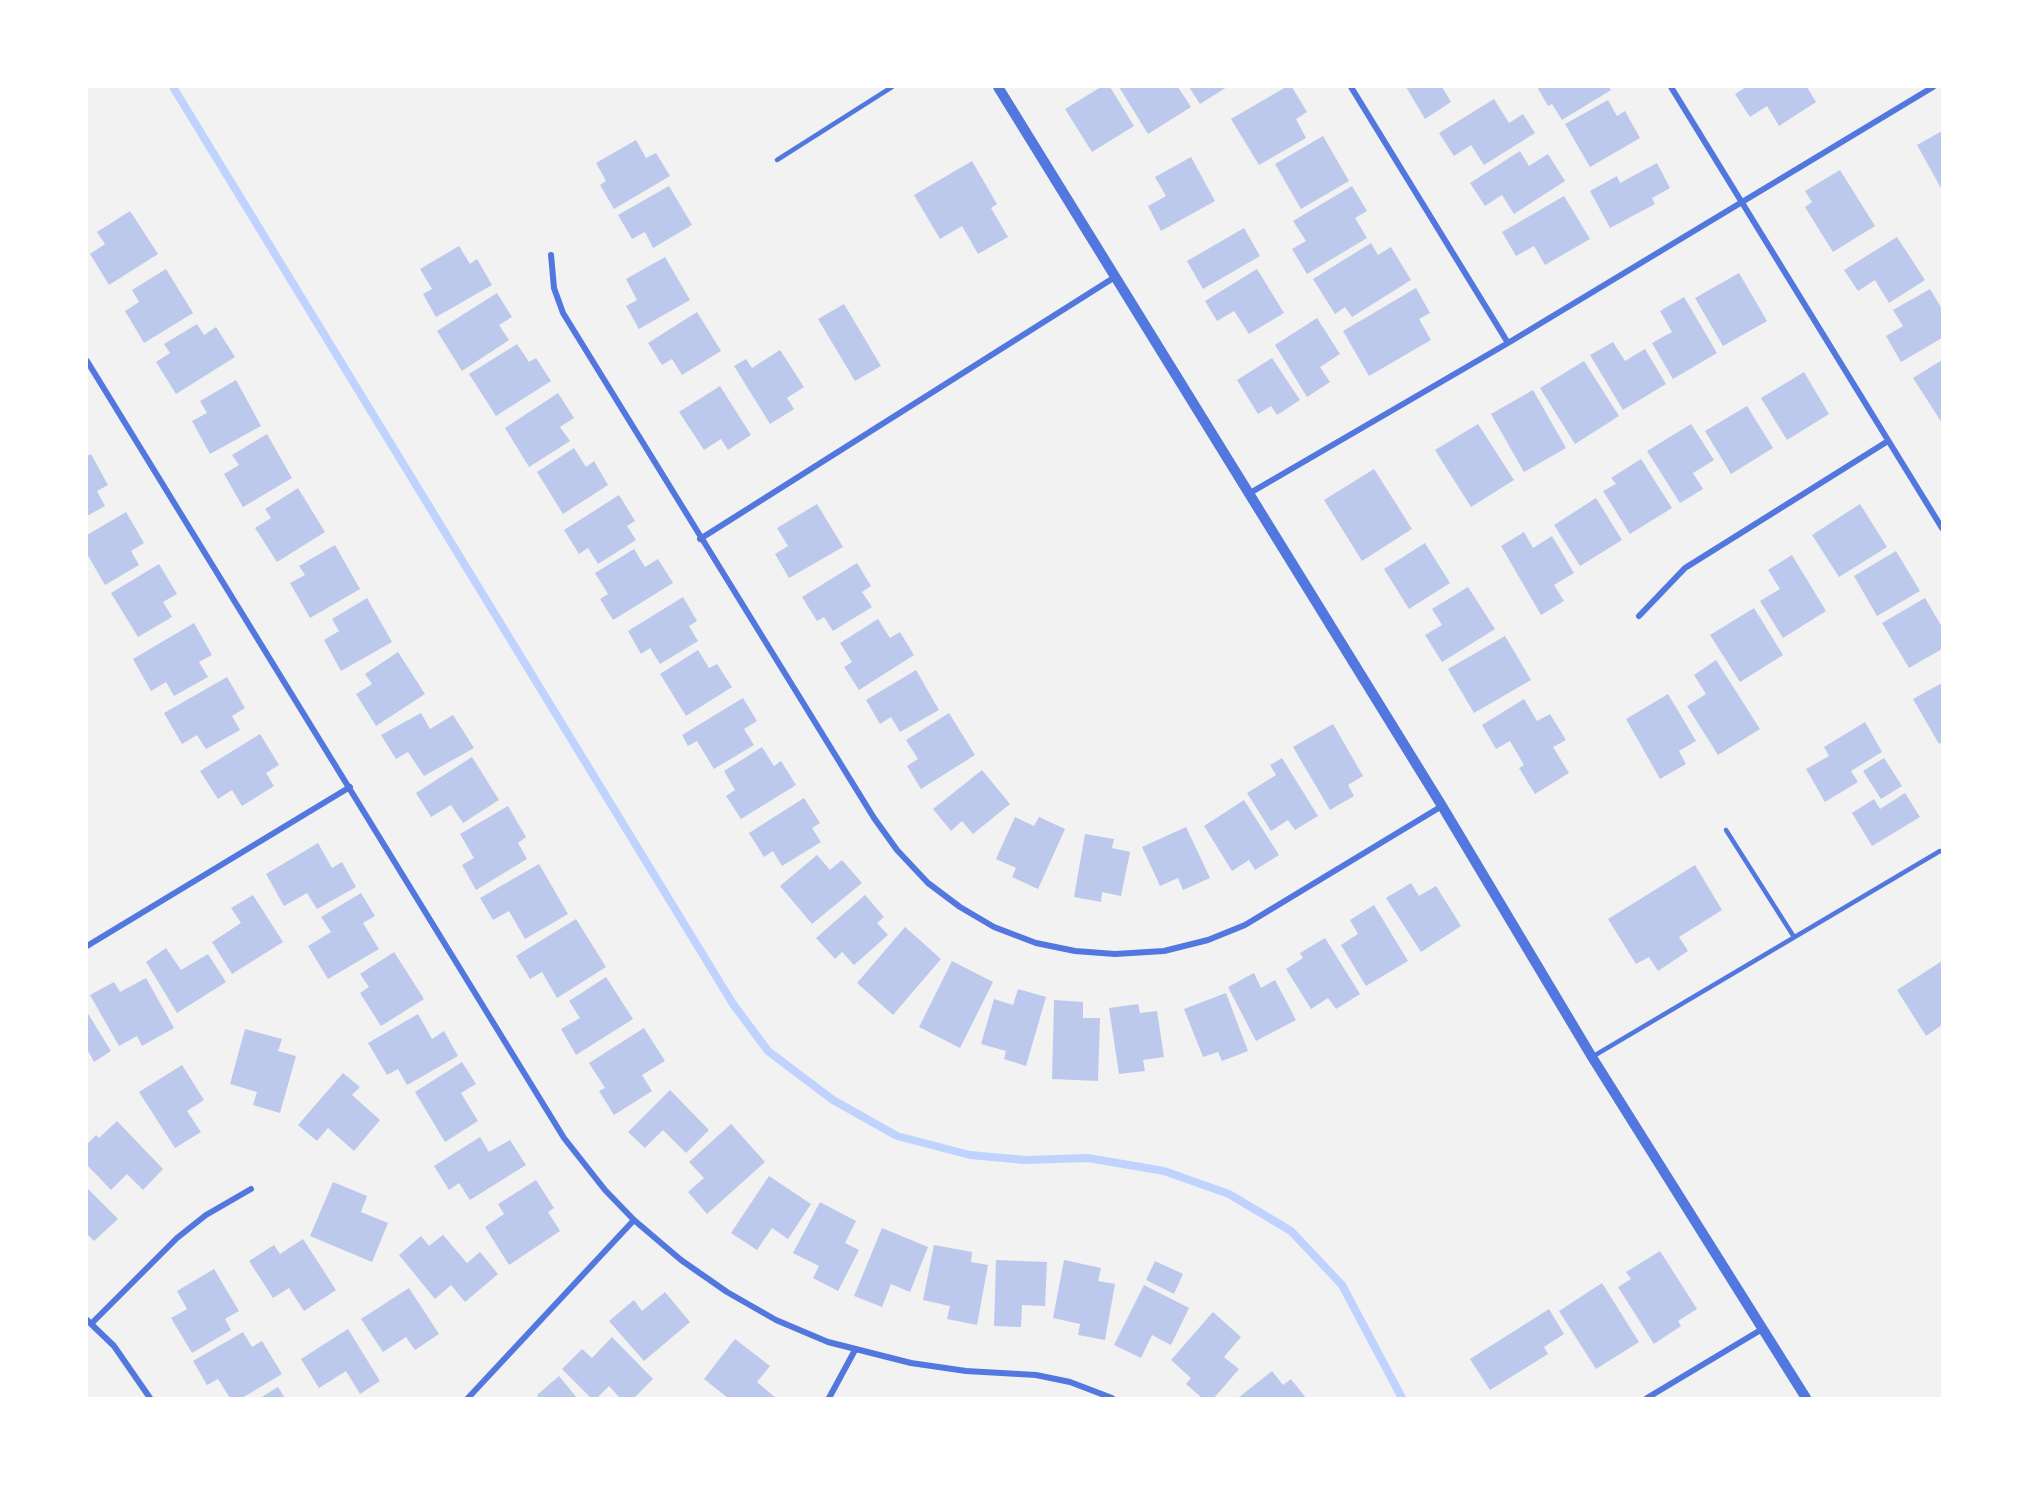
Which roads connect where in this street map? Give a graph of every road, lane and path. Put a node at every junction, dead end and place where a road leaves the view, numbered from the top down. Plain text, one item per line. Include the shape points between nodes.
1 (892, 87) edge
2 (998, 87) edge
3 (1351, 87) edge
4 (1671, 87) edge
5 (1933, 87) edge
6 (777, 160) dead end
7 (1742, 202) junction
8 (551, 255) dead end
9 (1115, 277) junction
10 (1509, 343) junction
11 (87, 361) edge
12 (1888, 441) junction
13 (1250, 493) junction
14 (1942, 528) edge
15 (700, 539) junction
16 (1640, 616) dead end
17 (350, 786) junction
18 (1442, 806) junction
19 (1726, 830) dead end
20 (1940, 850) dead end
21 (1794, 937) junction
22 (87, 946) edge
23 (1592, 1057) junction
24 (251, 1189) dead end
25 (634, 1220) junction
26 (89, 1322) edge
27 (1764, 1328) junction
28 (855, 1350) junction
29 (150, 1398) edge
30 (468, 1398) edge
31 (829, 1398) edge
32 (1112, 1398) edge
33 (1647, 1398) edge
34 (1806, 1398) edge

1 - 6 lane
2 - 9 street
3 - 10 street
4 - 7 street
5 - 7 street
7 - 10 street
7 - 12 street
8 - 15 street via 554,288 563,313
9 - 13 street
9 - 15 street
10 - 13 street
11 - 17 street
12 - 14 street
12 - 16 street via 1685,568
13 - 18 street
15 - 18 street via 897,850 928,883 960,907 994,927 1036,943 1114,954 1164,951 1208,940 1245,925
17 - 22 street
17 - 25 street via 564,1138
18 - 23 street
19 - 21 lane
20 - 21 lane
21 - 23 lane
23 - 27 street
24 - 26 street via 206,1215 177,1238
25 - 28 street via 727,1293 776,1320
25 - 30 street
26 - 29 street via 129,1365
27 - 33 street
27 - 34 street
28 - 31 street
28 - 32 street via 966,1371 1036,1374

